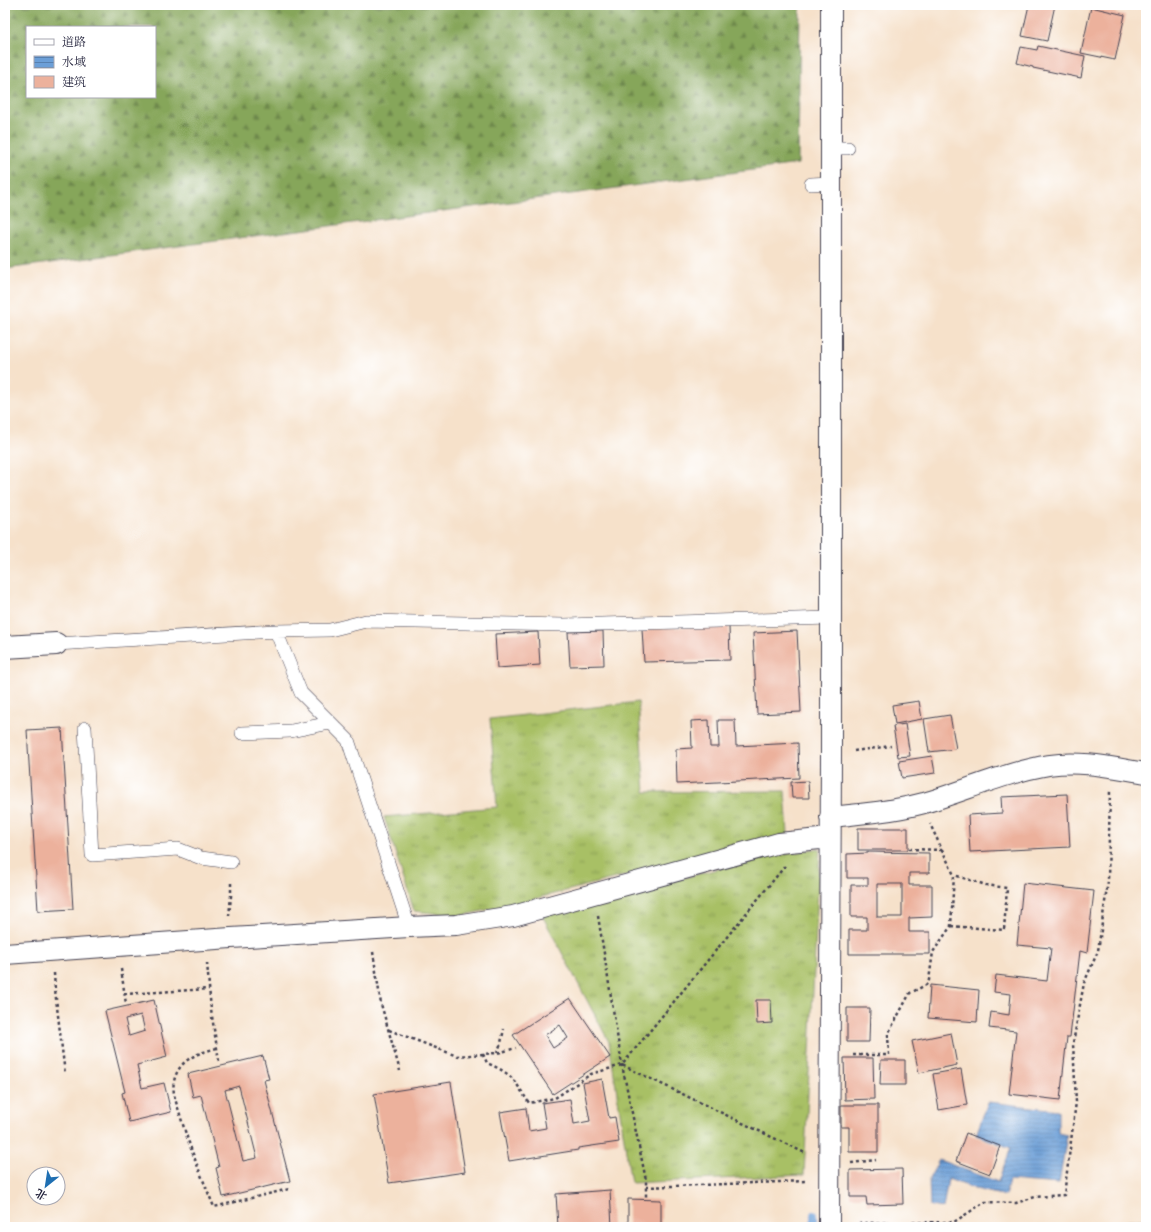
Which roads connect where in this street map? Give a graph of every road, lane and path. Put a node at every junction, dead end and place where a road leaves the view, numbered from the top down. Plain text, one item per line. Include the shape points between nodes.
1 (831, 5) edge
2 (831, 183) junction
3 (811, 184) dead end
4 (831, 618) junction
5 (276, 631) junction
6 (56, 644) joint
7 (5, 647) edge
8 (330, 723) junction
9 (85, 728) dead end
10 (242, 734) dead end
11 (891, 746) dead end
12 (831, 754) junction
13 (1110, 767) junction
14 (1146, 772) edge
15 (923, 803) junction
16 (830, 816) junction
17 (830, 838) junction
18 (805, 840) junction
19 (909, 849) dead end
20 (943, 850) junction
21 (231, 862) joint
22 (954, 875) junction
23 (595, 894) junction
24 (230, 909) dead end
25 (951, 926) junction
26 (409, 927) junction
27 (370, 930) junction
28 (206, 940) junction
29 (117, 946) junction
30 (52, 951) junction
31 (5, 954) edge
32 (209, 990) junction
33 (124, 994) junction
34 (126, 1004) dead end
35 (504, 1029) dead end
36 (389, 1030) junction
37 (217, 1048) junction
38 (516, 1048) dead end
39 (497, 1053) junction
40 (483, 1054) junction
41 (829, 1055) junction
42 (219, 1061) dead end
43 (622, 1065) junction
44 (400, 1071) dead end
45 (65, 1074) dead end
46 (828, 1164) junction
47 (806, 1181) dead end
48 (646, 1187) junction
49 (289, 1189) dead end
50 (646, 1199) dead end
51 (829, 1227) edge
52 (850, 1227) edge

1 - 2 street via 840,148
2 - 3 lane
2 - 4 street
4 - 5 lane via 564,625 366,620 330,630
4 - 12 street
5 - 6 lane
5 - 8 lane via 301,693
6 - 7 street
8 - 10 lane via 291,731
8 - 26 lane via 348,740
9 - 21 lane via 92,855 178,850 201,858
11 - 12 path
12 - 16 street
13 - 14 street
13 - 15 street via 1082,763 1050,765
13 - 52 path via 1108,881 1098,951 1084,983 1073,1043 1076,1102 1064,1195 1035,1197 1016,1203 985,1202 954,1222 863,1223
15 - 16 street via 888,810
15 - 20 path
16 - 17 street
17 - 18 street
17 - 41 street
18 - 23 street via 779,843
18 - 43 path
19 - 20 path
20 - 22 path
21 - 24 path
22 - 25 path
22 - 25 path via 986,885 1007,888 1004,930
23 - 26 street via 513,916 456,925
23 - 43 path
25 - 41 path via 933,952 929,980 926,985 910,993 888,1034 889,1054
26 - 27 street
27 - 28 street
27 - 36 path via 381,1004
28 - 29 street
28 - 32 path
29 - 30 street
29 - 33 path
30 - 31 street
30 - 45 path
32 - 33 path
32 - 37 path
33 - 34 path
35 - 39 path
36 - 40 path via 457,1056
36 - 44 path
37 - 42 path
37 - 49 path via 192,1056 178,1071 174,1081 174,1092 186,1136 214,1207
38 - 39 path
39 - 40 path
40 - 43 path via 487,1063 513,1078 529,1103 555,1098 591,1074
41 - 46 street
43 - 46 path
43 - 48 path
46 - 51 street
47 - 48 path
48 - 50 path

